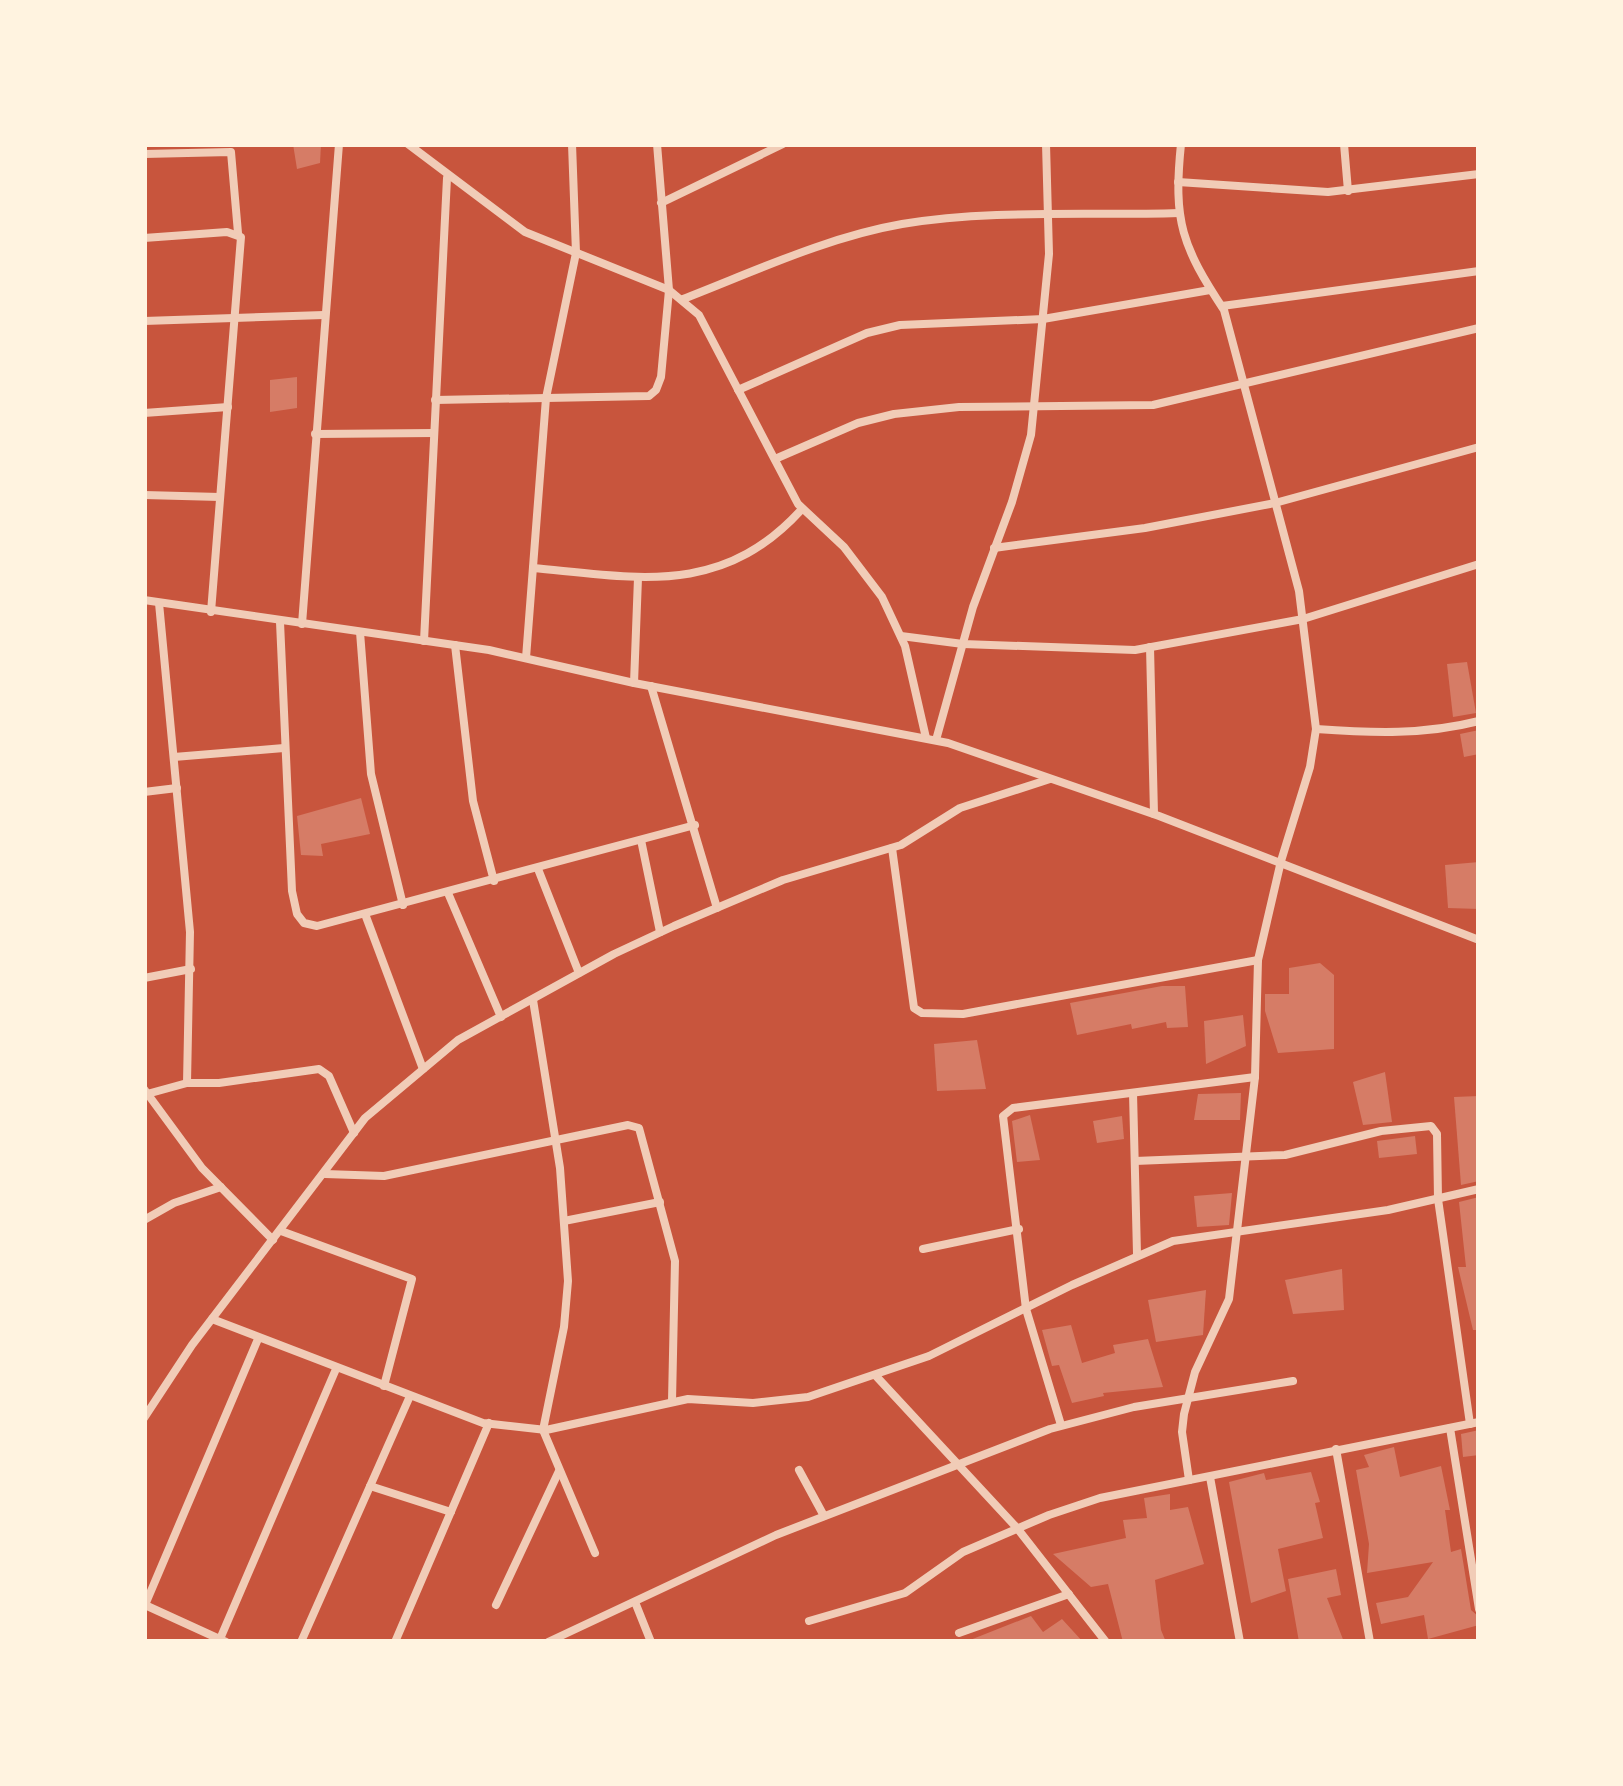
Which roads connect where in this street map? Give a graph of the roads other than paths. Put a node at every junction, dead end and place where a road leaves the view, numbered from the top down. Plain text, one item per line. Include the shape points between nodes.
1 (339, 144) edge
2 (408, 144) edge
3 (572, 144) edge
4 (657, 144) edge
5 (783, 144) edge
6 (1046, 144) edge
7 (1181, 144) edge
8 (1344, 144) edge
9 (144, 154) edge
10 (1479, 174) edge
11 (447, 176) junction
12 (1178, 182) junction
13 (1348, 191) junction
14 (661, 203) junction
15 (1179, 213) junction
16 (1047, 217) junction
17 (238, 233) junction
18 (144, 238) edge
19 (576, 253) junction
20 (1479, 271) edge
21 (669, 290) junction
22 (1210, 290) junction
23 (683, 299) junction
24 (1222, 306) junction
25 (324, 315) junction
26 (236, 317) junction
27 (1043, 320) junction
28 (144, 321) edge
29 (1479, 328) edge
30 (1244, 385) junction
31 (738, 390) junction
32 (546, 398) junction
33 (435, 400) junction
34 (228, 407) junction
35 (1035, 408) junction
36 (144, 412) edge
37 (434, 433) junction
38 (315, 434) junction
39 (1479, 447) edge
40 (775, 459) junction
41 (144, 495) edge
42 (221, 497) junction
43 (1275, 503) junction
44 (802, 509) junction
45 (992, 548) junction
46 (1479, 564) edge
47 (533, 568) junction
48 (638, 578) junction
49 (144, 600) edge
50 (159, 603) junction
51 (211, 612) junction
52 (1304, 620) junction
53 (280, 622) junction
54 (302, 624) junction
55 (360, 632) junction
56 (901, 637) junction
57 (424, 641) junction
58 (963, 644) junction
59 (455, 645) junction
60 (1150, 647) junction
61 (526, 658) junction
62 (634, 683) junction
63 (652, 686) junction
64 (1479, 721) edge
65 (1316, 729) junction
66 (931, 739) junction
67 (284, 748) junction
68 (174, 757) junction
69 (1052, 779) junction
70 (177, 788) junction
71 (144, 792) edge
72 (1154, 814) junction
73 (695, 825) junction
74 (641, 840) junction
75 (892, 848) junction
76 (1281, 861) junction
77 (538, 869) junction
78 (494, 881) junction
79 (448, 893) junction
80 (403, 905) junction
81 (717, 908) junction
82 (365, 914) junction
83 (660, 932) junction
84 (1479, 940) edge
85 (1258, 960) junction
86 (191, 969) junction
87 (579, 973) junction
88 (144, 978) edge
89 (532, 1000) junction
90 (501, 1017) junction
91 (423, 1069) junction
92 (1255, 1077) junction
93 (187, 1083) junction
94 (146, 1092) edge
95 (1133, 1093) junction
96 (149, 1108) edge
97 (354, 1133) junction
98 (556, 1141) junction
99 (1246, 1158) junction
100 (1135, 1161) junction
101 (323, 1174) junction
102 (221, 1187) junction
103 (1479, 1189) edge
104 (1438, 1198) junction
105 (660, 1202) junction
106 (144, 1220) edge
107 (564, 1221) junction
108 (1019, 1229) junction
109 (280, 1231) junction
110 (1236, 1232) junction
111 (273, 1240) junction
112 (923, 1249) dead end
113 (1137, 1254) junction
114 (1027, 1309) junction
115 (212, 1319) junction
116 (258, 1339) junction
117 (336, 1369) junction
118 (875, 1376) junction
119 (1293, 1381) dead end
120 (384, 1386) junction
121 (410, 1396) junction
122 (1188, 1397) junction
123 (672, 1401) junction
124 (144, 1418) edge
125 (1474, 1423) edge
126 (489, 1424) junction
127 (1061, 1425) junction
128 (1450, 1428) junction
129 (543, 1430) junction
130 (1336, 1449) junction
131 (959, 1467) junction
132 (560, 1469) junction
133 (799, 1470) dead end
134 (1210, 1477) junction
135 (1189, 1480) junction
136 (370, 1486) junction
137 (452, 1512) junction
138 (824, 1516) junction
139 (1017, 1528) junction
140 (595, 1553) dead end
141 (1069, 1594) junction
142 (635, 1602) junction
143 (145, 1605) edge
144 (496, 1605) dead end
145 (1479, 1609) edge
146 (808, 1621) dead end
147 (959, 1633) dead end
148 (559, 1640) edge
149 (223, 1641) edge
150 (301, 1642) edge
151 (395, 1642) edge
152 (548, 1642) edge
153 (651, 1642) edge
154 (1106, 1642) edge
155 (1240, 1642) edge
156 (1370, 1642) edge

1 - 25 street
2 - 11 street
3 - 19 street
4 - 14 street
5 - 14 street
6 - 16 street
7 - 12 street
8 - 13 street
9 - 17 street via 231,152
10 - 13 street
11 - 19 street via 525,232
11 - 33 street
12 - 13 street
12 - 15 street
14 - 21 street
15 - 16 street
15 - 22 street via 1189,254
16 - 23 street via 1000,213 897,225
16 - 27 street
17 - 18 street
17 - 26 street
19 - 21 street
19 - 32 street
20 - 24 street
21 - 23 street
21 - 32 street via 656,391
22 - 24 street
22 - 27 street
23 - 31 street
24 - 30 street
25 - 26 street
25 - 38 street
26 - 28 street
26 - 34 street
27 - 31 street via 867,333
27 - 35 street
29 - 30 street
30 - 35 street via 1153,405
30 - 43 street
31 - 40 street
32 - 33 street
32 - 47 street
33 - 37 street
34 - 36 street
34 - 42 street
35 - 40 street via 894,414
35 - 45 street
37 - 38 street
37 - 57 street
38 - 54 street
39 - 43 street
40 - 44 street
41 - 42 street
42 - 51 street
43 - 45 street
43 - 52 street
44 - 48 street via 763,547 711,568
44 - 56 street via 844,547
45 - 58 street
46 - 52 street
47 - 48 street
47 - 61 street
48 - 62 street
49 - 50 street
50 - 51 street
50 - 68 street
51 - 53 street
52 - 60 street
52 - 65 street
53 - 54 street
53 - 67 street
54 - 55 street
55 - 57 street
55 - 80 street via 370,774
56 - 58 street
56 - 66 street
57 - 59 street
58 - 60 street
58 - 66 street
59 - 61 street
59 - 78 street via 473,801
60 - 72 street
61 - 62 street
62 - 63 street
63 - 66 street
63 - 73 street
64 - 65 street via 1397,734
65 - 76 street
66 - 69 street
67 - 68 street
67 - 82 street via 297,914 317,926
68 - 70 street
69 - 72 street
69 - 75 street via 960,808
70 - 71 street
70 - 86 street
72 - 76 street
73 - 74 street
73 - 81 street
74 - 77 street
74 - 83 street
75 - 81 street
75 - 85 street via 914,1007 922,1013 963,1014
76 - 84 street
76 - 85 street
77 - 78 street
77 - 87 street
78 - 79 street
79 - 80 street
79 - 90 street
80 - 82 street
81 - 83 street
82 - 91 street
83 - 87 street
85 - 92 street
86 - 88 street
86 - 93 street
87 - 89 street
89 - 90 street
89 - 98 street
90 - 91 street
91 - 97 street
92 - 95 street
92 - 99 street
93 - 94 street
93 - 97 street via 325,1070
94 - 96 street
95 - 100 street
95 - 108 street via 1006,1112
96 - 102 street
97 - 101 street
98 - 101 street via 384,1176
98 - 105 street via 639,1128
98 - 107 street
99 - 100 street
99 - 104 street via 1423,1124 1437,1134
99 - 110 street
100 - 113 street
101 - 109 street
102 - 106 street
102 - 111 street
103 - 104 street
104 - 110 street
104 - 125 street
105 - 107 street
105 - 123 street via 677,1283
107 - 129 street via 564,1327
108 - 112 street
108 - 114 street
109 - 111 street
109 - 120 street via 412,1279
110 - 113 street
110 - 122 street via 1226,1314
111 - 115 street
113 - 114 street
114 - 118 street
114 - 127 street
115 - 116 street
115 - 124 street
116 - 117 street
116 - 143 street
117 - 120 street
117 - 149 street
118 - 123 street via 808,1397
118 - 131 street
119 - 122 street
120 - 121 street
121 - 126 street
121 - 136 street
122 - 127 street
122 - 135 street via 1182,1432
123 - 129 street
125 - 128 street
126 - 129 street
126 - 137 street
127 - 131 street
128 - 130 street
128 - 145 street
129 - 132 street
130 - 134 street
130 - 156 street
131 - 138 street
131 - 139 street
132 - 140 street
132 - 144 street
133 - 138 street
134 - 135 street
134 - 155 street
135 - 139 street via 1100,1498
136 - 137 street
136 - 150 street
137 - 151 street
138 - 142 street
139 - 141 street
139 - 146 street via 950,1559 904,1593
141 - 147 street
141 - 154 street
142 - 148 street
142 - 153 street
143 - 149 street
148 - 152 street

